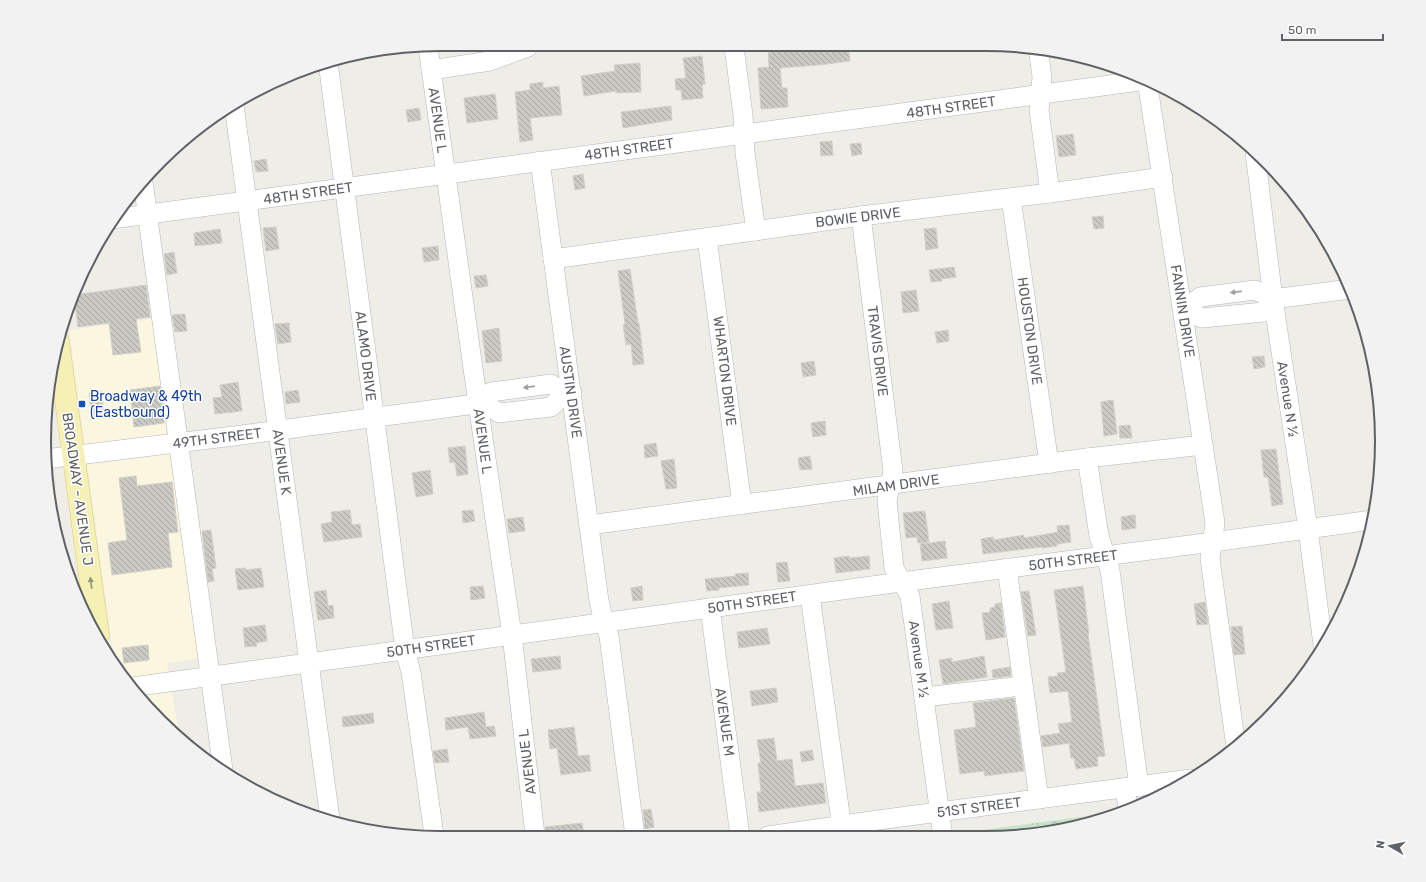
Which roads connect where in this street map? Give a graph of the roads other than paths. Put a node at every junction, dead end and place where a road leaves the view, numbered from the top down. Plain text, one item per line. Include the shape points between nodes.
1 (429, 51) edge
2 (517, 51) edge
3 (735, 51) edge
4 (1039, 54) edge
5 (329, 68) edge
6 (431, 70) junction
7 (1135, 82) edge
8 (1148, 87) edge
9 (1041, 95) junction
10 (235, 110) edge
11 (744, 134) junction
12 (540, 161) junction
13 (1256, 161) edge
14 (446, 174) junction
15 (1163, 177) junction
16 (344, 188) junction
17 (144, 189) edge
18 (1050, 193) junction
19 (1011, 198) junction
20 (247, 201) junction
21 (147, 214) junction
22 (861, 216) junction
23 (122, 218) edge
24 (756, 231) junction
25 (707, 238) junction
26 (553, 259) junction
27 (1344, 290) edge
28 (1273, 299) junction
29 (1183, 312) junction
30 (60, 357) edge
31 (568, 393) junction
32 (481, 404) junction
33 (375, 418) junction
34 (278, 430) junction
35 (178, 442) junction
36 (1203, 445) junction
37 (74, 456) junction
38 (52, 458) edge
39 (1087, 458) junction
40 (1049, 464) junction
41 (890, 486) junction
42 (742, 505) junction
43 (1367, 521) edge
44 (589, 525) junction
45 (1308, 529) junction
46 (1213, 542) junction
47 (1106, 556) junction
48 (1007, 568) junction
49 (901, 582) junction
50 (810, 595) junction
51 (710, 608) junction
52 (604, 622) junction
53 (96, 623) edge
54 (512, 635) junction
55 (1322, 638) edge
56 (405, 650) junction
57 (309, 662) junction
58 (210, 675) junction
59 (138, 686) edge
60 (1023, 686) junction
61 (924, 697) junction
62 (1235, 740) edge
63 (222, 764) edge
64 (1175, 781) edge
65 (1132, 788) junction
66 (1039, 799) junction
67 (1129, 803) edge
68 (939, 812) junction
69 (329, 814) edge
70 (433, 831) edge
71 (535, 831) edge
72 (633, 831) edge
73 (739, 831) edge
74 (842, 831) edge
75 (942, 831) edge

1 - 6 street, AVENUE L
2 - 6 street via 490,61
3 - 11 street
4 - 9 street
5 - 16 street, ALAMO DRIVE
6 - 14 street, AVENUE L
7 - 9 street, 48TH STREET
8 - 15 street, FANNIN DRIVE
9 - 11 street, 48TH STREET
9 - 18 street via 1039,113
10 - 20 street, AVENUE K
11 - 12 street, 48TH STREET
11 - 24 street
12 - 14 street, 48TH STREET
12 - 26 street, AUSTIN DRIVE
13 - 28 street, Avenue N ½
14 - 16 street, 48TH STREET
14 - 32 street, AVENUE L
15 - 18 street, BOWIE DRIVE
15 - 29 street, FANNIN DRIVE
16 - 20 street, 48TH STREET
16 - 33 street, ALAMO DRIVE
17 - 21 street
18 - 19 street, BOWIE DRIVE
19 - 22 street, BOWIE DRIVE
19 - 40 street, HOUSTON DRIVE
20 - 21 street, 48TH STREET
20 - 34 street, AVENUE K
21 - 23 street, 48TH STREET
21 - 35 street
22 - 24 street, BOWIE DRIVE
22 - 41 street, TRAVIS DRIVE via 893,471
24 - 25 street, BOWIE DRIVE
25 - 26 street, BOWIE DRIVE
25 - 42 street, WHARTON DRIVE
26 - 31 street, AUSTIN DRIVE
27 - 28 street
28 - 29 street via 1264,312 1202,318
28 - 45 street, Avenue N ½
29 - 36 street, FANNIN DRIVE
30 - 37 main road, BROADWAY - AVENUE J
31 - 32 street via 552,407 499,413
31 - 44 street, AUSTIN DRIVE
32 - 33 street, 49TH STREET
32 - 54 street, AVENUE L
33 - 34 street, 49TH STREET
33 - 56 street, ALAMO DRIVE
34 - 35 street, 49TH STREET
34 - 57 street, AVENUE K
35 - 37 street, 49TH STREET
35 - 58 street
36 - 39 street, MILAM DRIVE
36 - 46 street, FANNIN DRIVE via 1215,523
37 - 38 street, 49TH STREET
53 -> 37 main road, BROADWAY - AVENUE J
39 - 40 street, MILAM DRIVE
39 - 47 street via 1099,536
40 - 41 street, MILAM DRIVE
41 - 42 street, MILAM DRIVE
41 - 49 street, Avenue M ½ via 887,501 894,568
42 - 44 street, MILAM DRIVE
43 - 45 street, 50TH STREET
44 - 52 street, AUSTIN DRIVE
45 - 46 street, 50TH STREET
45 - 55 street, Avenue N ½
46 - 47 street, 50TH STREET
46 - 62 street, FANNIN DRIVE via 1210,559
47 - 48 street, 50TH STREET
47 - 65 street via 1110,570
48 - 49 street, 50TH STREET
48 - 60 street
49 - 50 street, 50TH STREET
49 - 61 street, Avenue M ½ via 910,596
50 - 51 street, 50TH STREET
50 - 74 street
51 - 52 street, 50TH STREET
51 - 73 street, AVENUE M
52 - 54 street, 50TH STREET
52 - 72 street, AUSTIN DRIVE via 609,636
54 - 56 street, 50TH STREET
54 - 71 street, AVENUE L
56 - 57 street, 50TH STREET
56 - 70 street, ALAMO DRIVE via 411,672
57 - 58 street, 50TH STREET
57 - 69 street, AVENUE K
58 - 59 street, 50TH STREET
58 - 63 street
60 - 61 street
60 - 66 street
61 - 68 street, Avenue M ½
64 - 65 street, 51ST STREET
65 - 66 street, 51ST STREET
65 - 67 street
66 - 68 street, 51ST STREET
68 - 74 street, 51ST STREET
68 - 75 street, Avenue M ½

